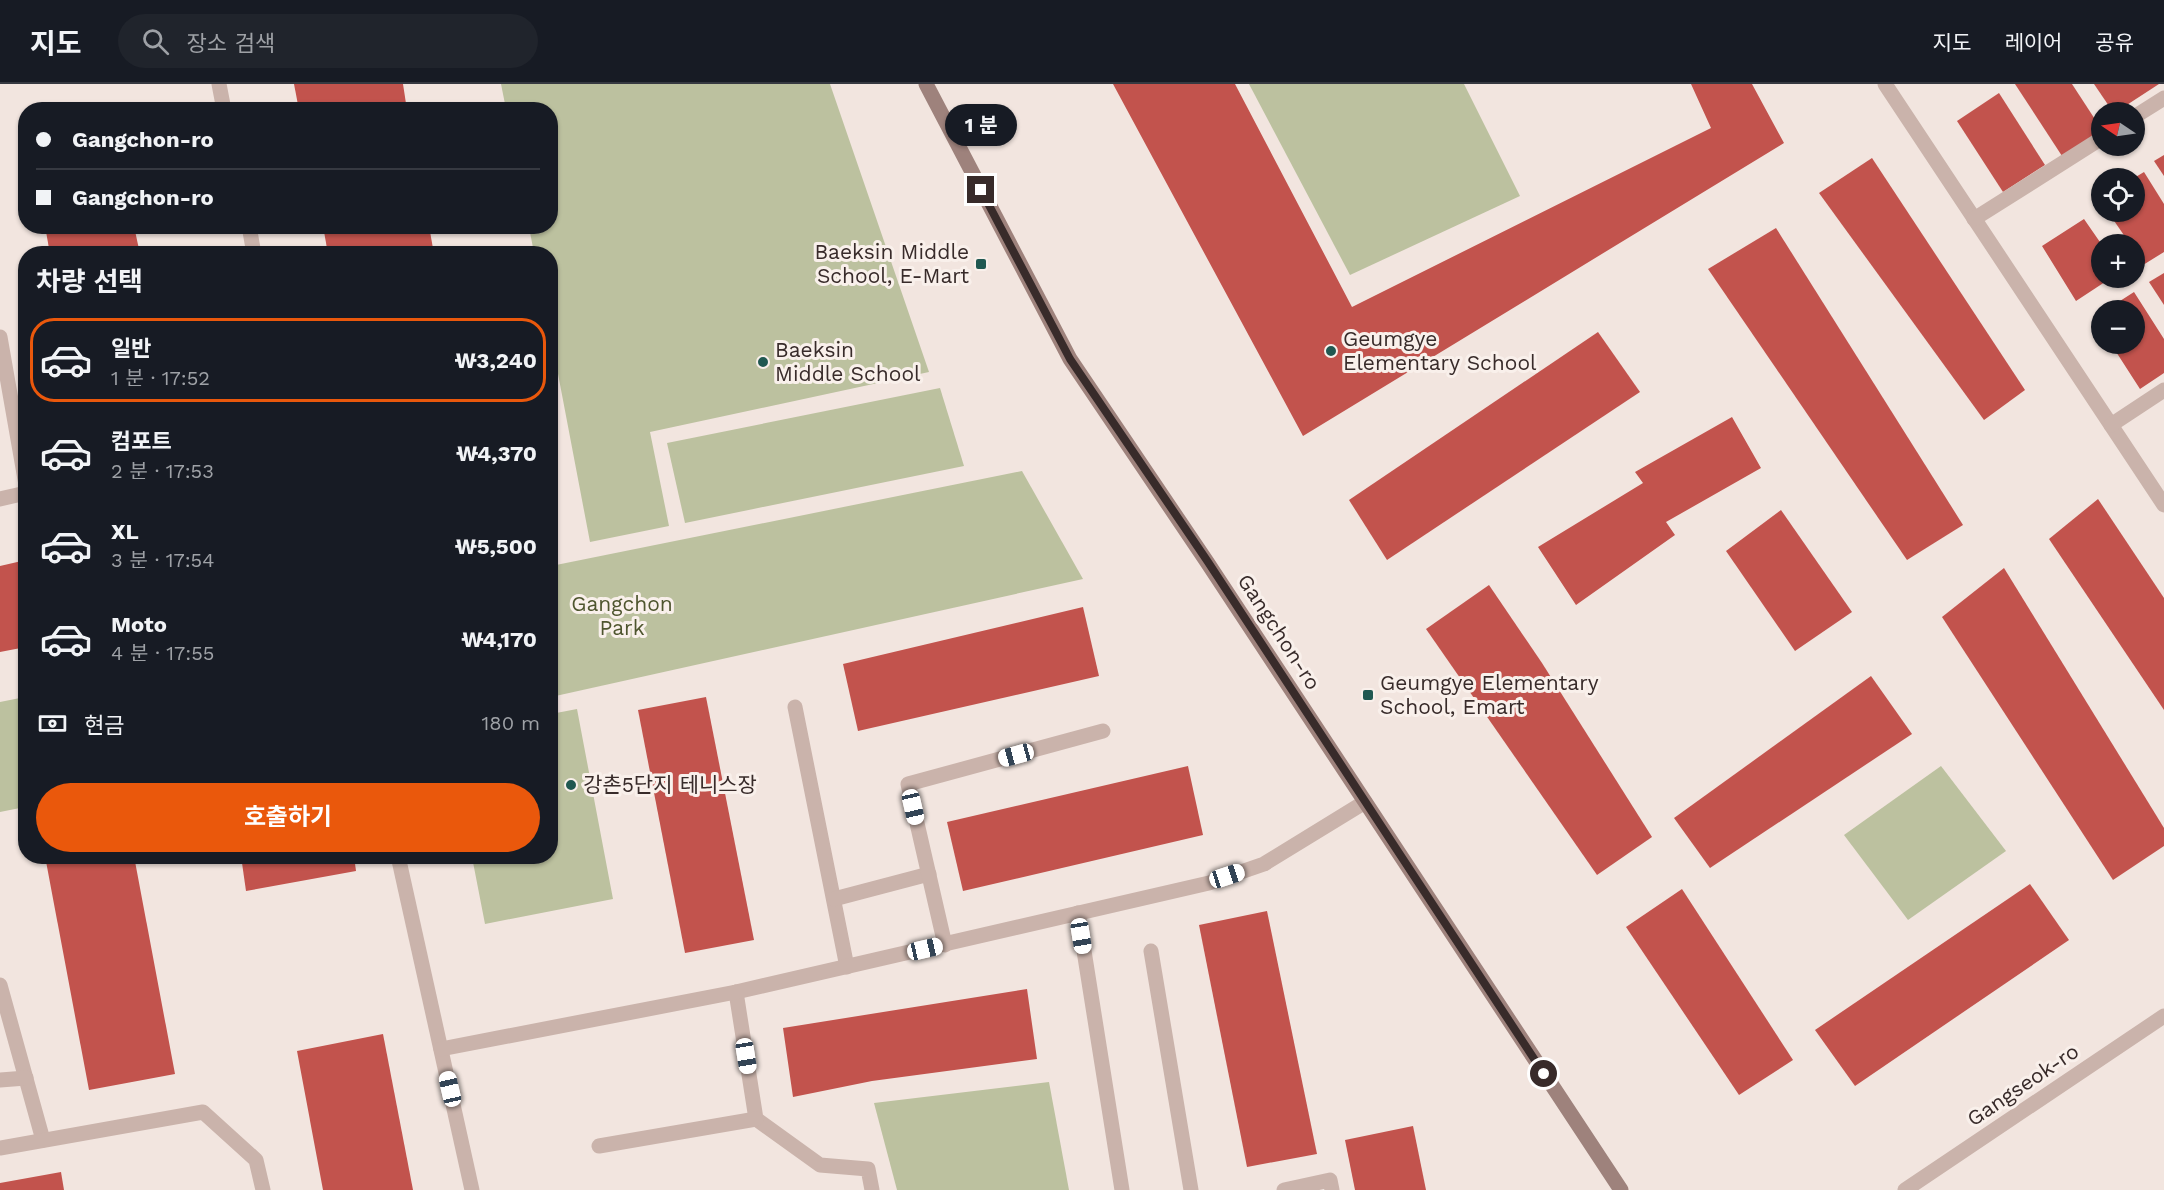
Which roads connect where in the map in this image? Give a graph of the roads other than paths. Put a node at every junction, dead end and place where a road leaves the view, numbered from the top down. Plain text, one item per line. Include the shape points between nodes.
1 (219, 84) edge
2 (926, 84) edge
3 (1885, 84) edge
4 (2164, 98) edge
5 (222, 102) edge
6 (2145, 110) edge
7 (2091, 145) edge
8 (1974, 219) junction
9 (0, 337) edge
10 (2164, 390) edge
11 (2111, 425) junction
12 (18, 439) edge
13 (18, 495) edge
14 (0, 499) edge
15 (2164, 505) edge
16 (795, 708) dead end
17 (1103, 731) dead end
18 (1365, 802) junction
19 (400, 864) edge
20 (928, 874) junction
21 (834, 899) junction
22 (1078, 913) junction
23 (945, 945) junction
24 (1151, 951) dead end
25 (847, 967) junction
26 (0, 985) edge
27 (736, 992) junction
28 (2164, 1016) edge
29 (441, 1049) junction
30 (26, 1077) junction
31 (0, 1080) edge
32 (756, 1119) junction
33 (43, 1140) junction
34 (599, 1146) dead end
35 (0, 1148) edge
36 (1303, 1188) edge
37 (263, 1190) edge
38 (472, 1190) edge
39 (872, 1190) edge
40 (1122, 1190) edge
41 (1191, 1190) edge
42 (1284, 1190) edge
43 (1332, 1190) edge
44 (1621, 1190) edge
45 (1905, 1190) edge

1 - 5 street
2 - 18 main road, Gangchon-ro via 1070,359
3 - 8 street
4 - 6 street
7 - 8 street
8 - 11 street
9 - 12 street
10 - 11 street
11 - 15 street
13 - 14 street
16 - 21 street
17 - 20 street via 908,784
18 - 22 street via 1264,864 1209,882
18 - 44 main road, Gangchon-ro
19 - 29 street
20 - 21 street
20 - 23 street
21 - 25 street
22 - 23 street
22 - 40 street
23 - 25 street
24 - 41 street
25 - 27 street
26 - 30 street
27 - 29 street
27 - 32 street
28 - 45 street, Gangseok-ro
29 - 38 street
30 - 31 street
30 - 33 street
32 - 34 street
32 - 39 street via 820,1165 868,1169
33 - 35 street
33 - 37 street via 203,1112 256,1160
36 - 42 street
36 - 43 street via 1330,1180

